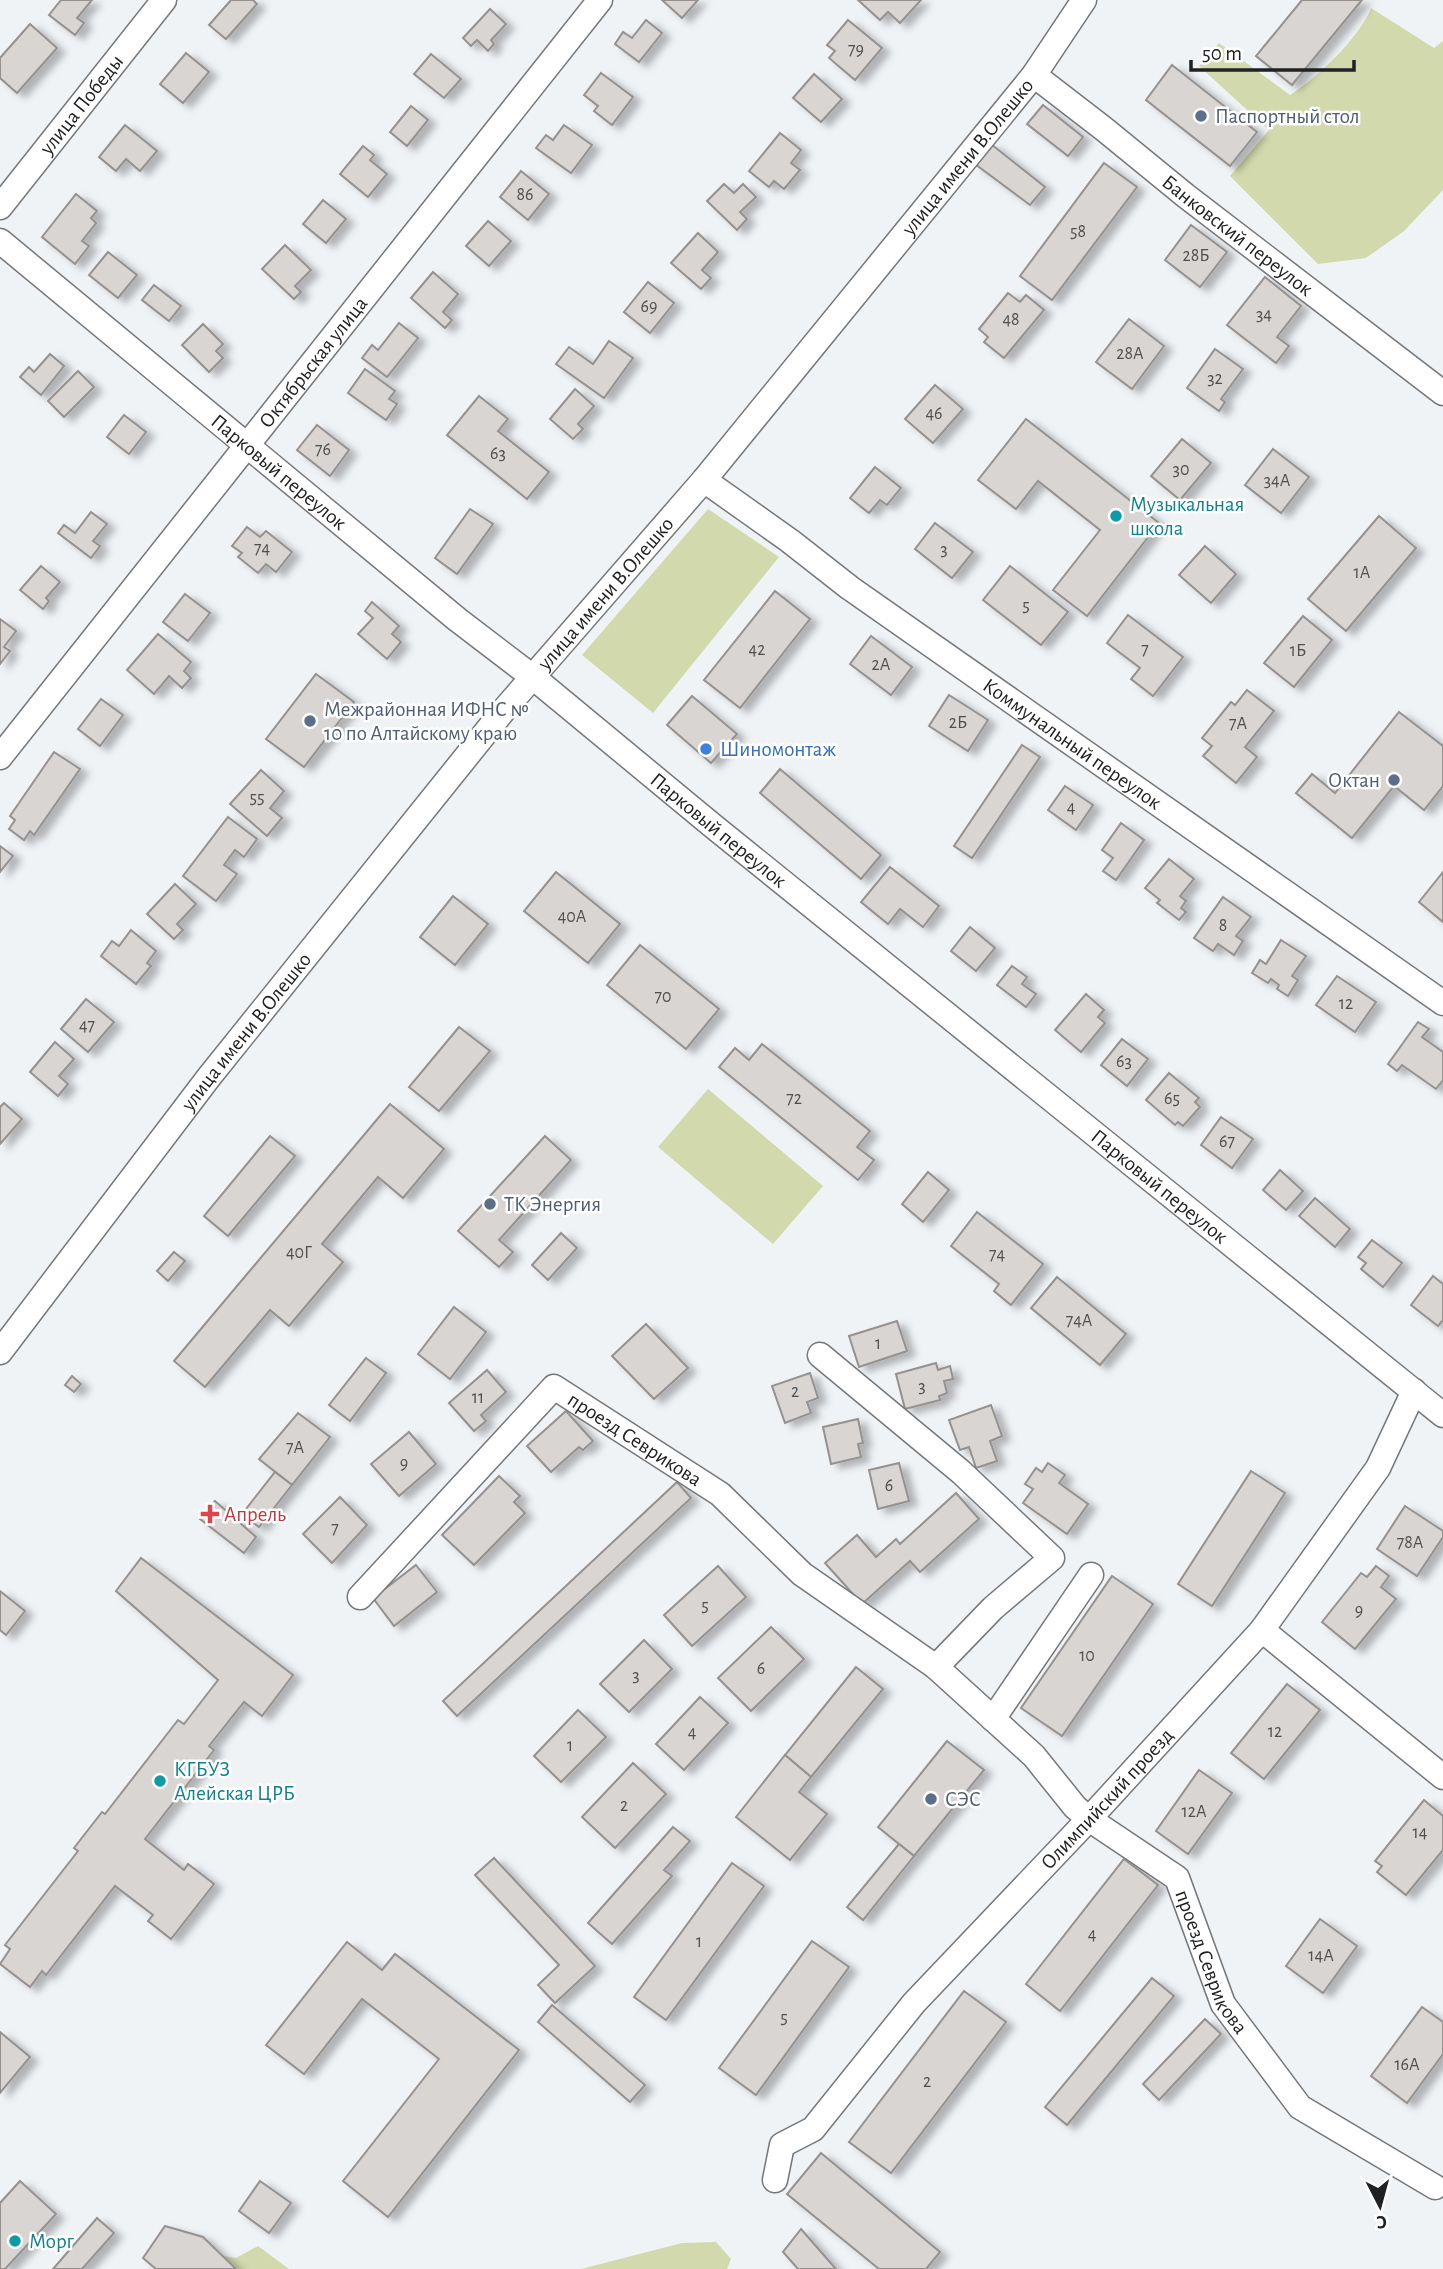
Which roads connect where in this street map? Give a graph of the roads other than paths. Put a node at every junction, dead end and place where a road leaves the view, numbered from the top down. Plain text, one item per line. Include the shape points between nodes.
1 (164, 0) edge
2 (600, 0) edge
3 (1084, 0) edge
4 (1034, 75) junction
5 (0, 207) edge
6 (0, 241) edge
7 (1443, 393) edge
8 (248, 445) junction
9 (704, 480) junction
10 (534, 678) junction
11 (0, 757) edge
12 (1443, 1003) edge
13 (0, 1352) edge
14 (820, 1355) dead end
15 (1414, 1391) junction
16 (1443, 1415) edge
17 (1091, 1575) dead end
18 (360, 1597) dead end
19 (1262, 1630) junction
20 (936, 1667) junction
21 (993, 1719) junction
22 (1443, 1777) edge
23 (1089, 1819) junction
24 (775, 2179) dead end
25 (1435, 2187) dead end

1 - 5 street, улица Победы
2 - 8 street, Октябрьская улица
3 - 4 street, улица имени В.Олешко
4 - 7 street, Банковский переулок
4 - 9 street, улица имени В.Олешко
6 - 8 street, Парковый переулок
8 - 10 street, Парковый переулок
8 - 11 street, Октябрьская улица
9 - 10 street, улица имени В.Олешко
9 - 12 street, Коммунальный переулок via 850,588
10 - 13 street, улица имени В.Олешко via 209,1077
10 - 15 street, Парковый переулок
14 - 20 street via 961,1472 1052,1558 993,1608
15 - 16 street, Парковый переулок
15 - 19 street, Олимпийский проезд via 1378,1468
17 - 21 street
18 - 20 street, проезд Севрикова via 554,1387 720,1494 802,1574
19 - 22 street
19 - 23 street, Олимпийский проезд
20 - 21 street, проезд Севрикова
21 - 23 street, проезд Севрикова via 1034,1756
23 - 24 street, Олимпийский проезд via 914,2003 813,2129 782,2145
23 - 25 street, проезд Севрикова via 1177,1878 1223,2004 1300,2107

